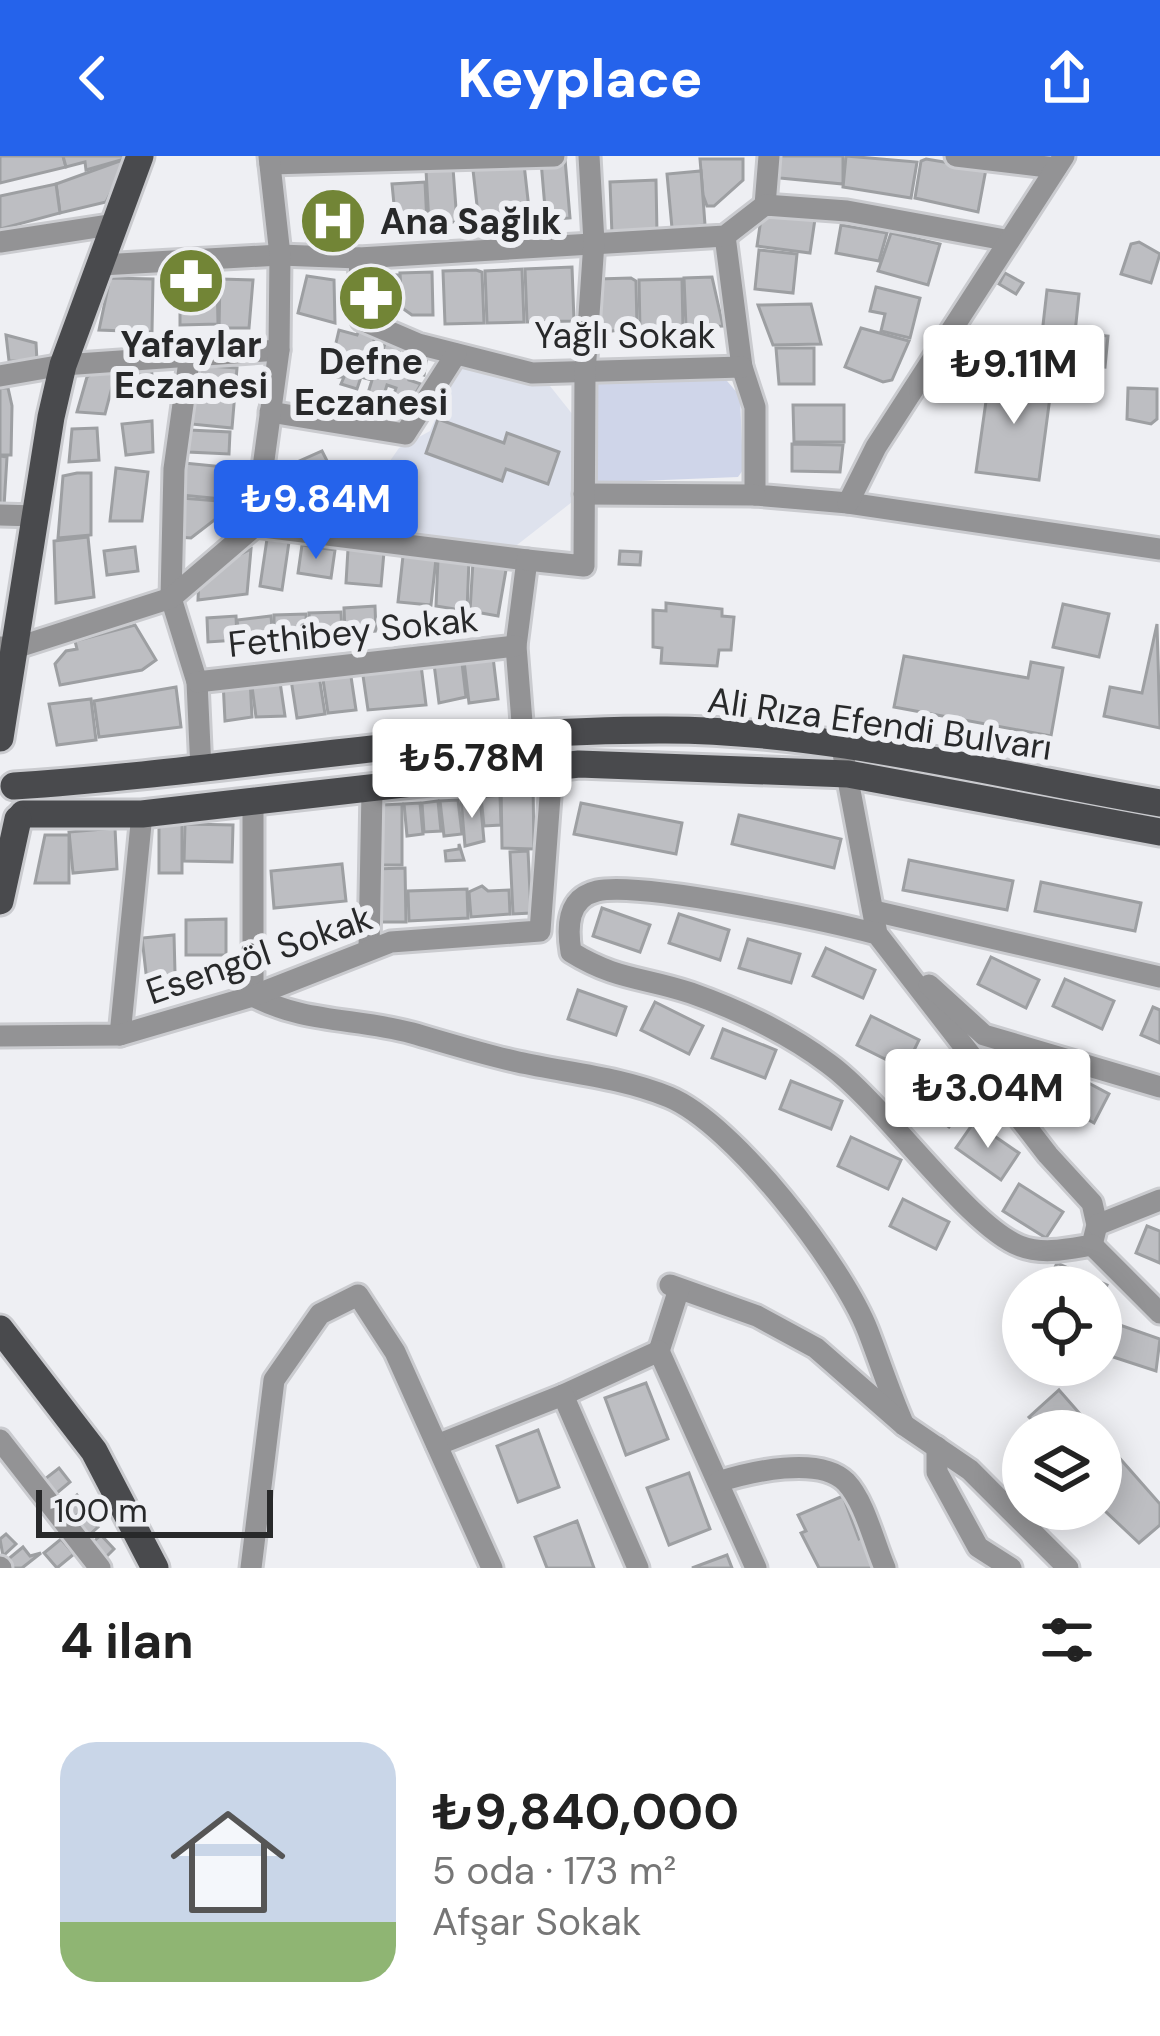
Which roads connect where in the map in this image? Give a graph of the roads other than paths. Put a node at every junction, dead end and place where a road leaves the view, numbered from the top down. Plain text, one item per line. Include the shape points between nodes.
1 (140, 156) edge
2 (554, 156) edge
3 (589, 156) edge
4 (769, 156) edge
5 (956, 156) edge
6 (270, 160) edge
7 (1060, 162) edge
8 (765, 205) junction
9 (116, 224) junction
10 (725, 236) junction
11 (1005, 240) junction
12 (0, 242) edge
13 (594, 242) junction
14 (280, 255) junction
15 (359, 258) junction
16 (101, 265) junction
17 (279, 350) junction
18 (190, 354) junction
19 (456, 354) junction
20 (63, 365) junction
21 (742, 367) junction
22 (585, 373) junction
23 (0, 376) edge
24 (270, 412) junction
25 (584, 494) junction
26 (755, 495) junction
27 (848, 503) junction
28 (0, 515) edge
29 (36, 516) junction
30 (255, 526) junction
31 (1160, 549) edge
32 (527, 560) junction
33 (171, 598) junction
34 (516, 646) junction
35 (7, 648) edge
36 (197, 682) junction
37 (523, 735) junction
38 (0, 738) edge
39 (845, 761) junction
40 (201, 770) junction
41 (552, 770) junction
42 (7, 785) edge
43 (372, 790) junction
44 (254, 803) junction
45 (1160, 803) edge
46 (142, 814) junction
47 (14, 819) edge
48 (1160, 832) edge
49 (0, 901) edge
50 (880, 931) junction
51 (369, 950) junction
52 (1160, 977) edge
53 (253, 996) junction
54 (120, 1035) junction
55 (0, 1036) edge
56 (1160, 1087) edge
57 (1160, 1200) edge
58 (1095, 1235) junction
59 (1160, 1312) edge
60 (0, 1329) edge
61 (659, 1351) junction
62 (563, 1395) junction
63 (904, 1425) junction
64 (0, 1440) edge
65 (437, 1445) junction
66 (937, 1447) junction
67 (718, 1482) junction
68 (100, 1568) edge
69 (155, 1568) edge
70 (251, 1568) edge
71 (493, 1568) edge
72 (638, 1568) edge
73 (756, 1568) edge
74 (885, 1568) edge
75 (1011, 1568) edge
76 (1068, 1568) edge

1 - 9 main road
2 - 6 street
3 - 13 street
4 - 8 street
5 - 7 street
6 - 14 street
7 - 11 street
8 - 10 street
8 - 11 street
9 - 12 street
9 - 16 main road
10 - 13 street
10 - 21 street
11 - 27 street
13 - 15 street
13 - 22 street
14 - 15 street
14 - 16 street
14 - 17 street
15 - 19 street, Yağlı Sokak via 362,320
16 - 20 main road
17 - 18 street
17 - 24 street
18 - 20 street
18 - 33 street via 174,469
19 - 22 street, Yağlı Sokak via 532,373
19 - 24 street via 405,434
20 - 23 street
20 - 29 main road
21 - 22 street, Yağlı Sokak
21 - 26 street via 755,407
22 - 25 street
24 - 30 street
25 - 26 street
25 - 32 street via 584,566
26 - 27 street
27 - 31 street
28 - 29 street
29 - 35 main road
30 - 32 street
30 - 33 street
32 - 34 street
33 - 35 street
33 - 36 street
34 - 36 street, Fethibey Sokak
34 - 37 street
35 - 38 main road
35 - 42 main road via 18,717
36 - 40 street
37 - 39 main road, Ali Rıza Efendi Bulvarı via 668,730
37 - 40 main road, Ali Rıza Efendi Bulvarı
39 - 41 main road, Ali Rıza Efendi Bulvarı
39 - 45 main road, Ali Rıza Efendi Bulvarı
39 - 48 main road, Ali Rıza Efendi Bulvarı
39 - 50 street
40 - 42 main road, Ali Rıza Efendi Bulvarı
41 - 43 main road, Ali Rıza Efendi Bulvarı
41 - 51 street, Esengöl Sokak via 539,931 391,941
42 - 47 main road via 24,796
43 - 44 main road, Ali Rıza Efendi Bulvarı
43 - 51 street
44 - 46 main road, Ali Rıza Efendi Bulvarı
44 - 53 street
46 - 47 main road, Ali Rıza Efendi Bulvarı
46 - 54 street
47 - 49 main road
50 - 52 street
50 - 56 street via 984,1035
50 - 58 street via 1092,1203
50 - 58 street via 596,891 575,904 567,926 571,952 608,975 688,992 766,1024 830,1064 996,1235 1054,1252
51 - 53 street, Esengöl Sokak
53 - 54 street, Esengöl Sokak
53 - 63 street via 286,1014 386,1026 608,1078 672,1098 719,1127 829,1266 868,1329
54 - 55 street, Esengöl Sokak
57 - 58 street
58 - 59 street
60 - 69 main road via 94,1451
61 - 62 street
61 - 63 street via 675,1287 816,1348
61 - 67 street
62 - 65 street
62 - 72 street
63 - 66 street
64 - 68 street
65 - 70 street via 358,1295 320,1314 274,1380
65 - 71 street
66 - 75 street via 937,1472 978,1547
66 - 76 street
67 - 73 street
67 - 74 street via 761,1471 834,1474 850,1488

